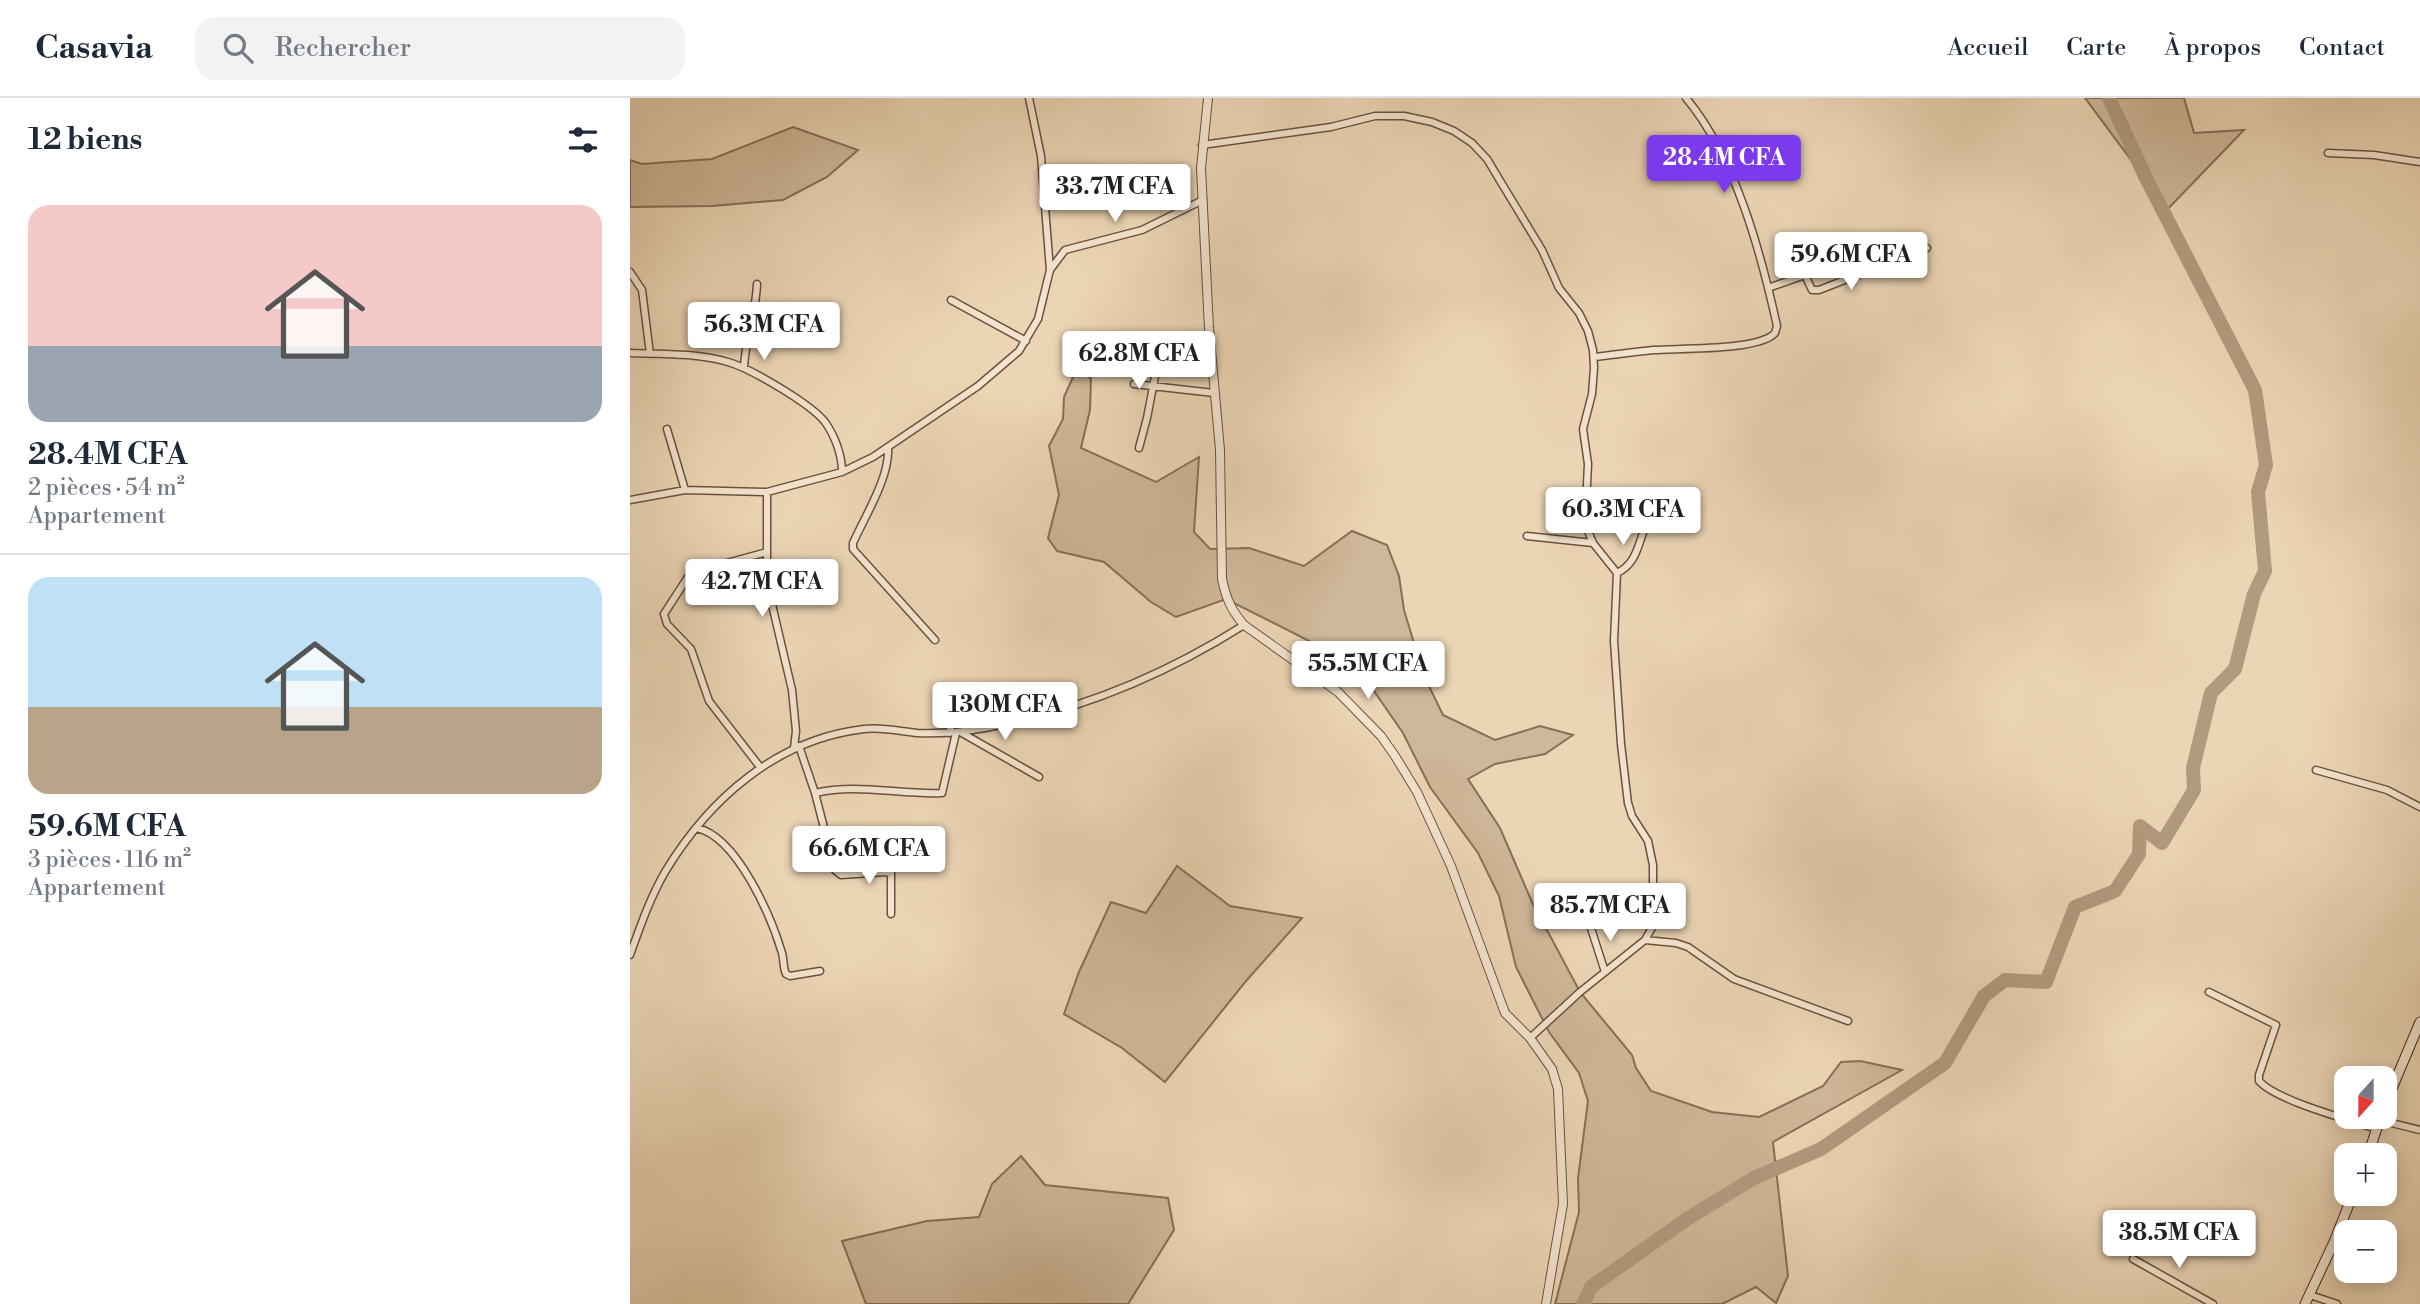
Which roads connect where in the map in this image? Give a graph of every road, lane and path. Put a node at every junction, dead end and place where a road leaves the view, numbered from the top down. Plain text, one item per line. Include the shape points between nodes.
1 (1029, 98) edge
2 (1208, 98) edge
3 (1686, 98) edge
4 (1202, 145) junction
5 (2328, 152) dead end
6 (2420, 162) edge
7 (1203, 200) junction
8 (1927, 248) dead end
9 (1050, 270) junction
10 (630, 272) edge
11 (757, 284) dead end
12 (1768, 288) junction
13 (951, 300) dead end
14 (1162, 340) dead end
15 (1026, 341) junction
16 (630, 353) edge
17 (650, 354) junction
18 (1594, 357) junction
19 (744, 368) junction
20 (1135, 384) dead end
21 (1153, 387) junction
22 (1214, 393) junction
23 (667, 429) dead end
24 (888, 447) junction
25 (1139, 448) dead end
26 (842, 461) junction
27 (853, 467) junction
28 (842, 472) junction
29 (685, 490) junction
30 (767, 492) junction
31 (630, 500) edge
32 (1643, 533) dead end
33 (1527, 536) dead end
34 (1593, 543) junction
35 (766, 552) junction
36 (1616, 573) junction
37 (1244, 625) junction
38 (935, 640) dead end
39 (961, 696) dead end
40 (955, 733) junction
41 (796, 747) junction
42 (760, 767) junction
43 (2316, 770) dead end
44 (1040, 777) dead end
45 (815, 793) junction
46 (2420, 807) edge
47 (697, 828) junction
48 (891, 914) dead end
49 (1589, 922) dead end
50 (1646, 940) junction
51 (630, 955) edge
52 (820, 971) dead end
53 (1605, 972) junction
54 (2209, 992) dead end
55 (1848, 1021) dead end
56 (2420, 1022) edge
57 (1530, 1038) junction
58 (2398, 1074) edge
59 (2334, 1110) edge
60 (2398, 1126) edge
61 (2420, 1130) edge
62 (2348, 1206) edge
63 (2133, 1259) dead end
64 (2307, 1300) edge
65 (1546, 1304) edge
66 (2213, 1304) edge
67 (2337, 1304) edge

1 - 9 street via 1041,156
2 - 4 street
3 - 12 street via 1710,131 1735,184
4 - 7 street
4 - 18 street via 1331,127 1375,116 1404,116 1454,131 1487,159 1588,331
5 - 6 street
7 - 9 street via 1142,230 1065,250
7 - 22 street
8 - 12 street via 1819,290 1812,290 1805,275
9 - 15 street via 1038,319
10 - 17 street via 642,290
11 - 19 street
12 - 18 street via 1776,326 1771,338 1761,342
13 - 15 street
14 - 21 street
15 - 24 street via 978,386
16 - 17 street
17 - 19 street via 726,361
18 - 34 street via 1592,394 1583,429 1588,464 1585,524
19 - 26 street via 823,419
20 - 21 street
21 - 22 street
21 - 25 street
22 - 37 street via 1220,450 1222,579 1226,599
23 - 29 street
24 - 27 street
24 - 38 street via 881,482 853,549
26 - 27 street
26 - 28 street
27 - 28 street
28 - 30 street
29 - 30 street
29 - 31 street
30 - 35 street
32 - 36 street via 1629,566
33 - 34 street
34 - 36 street
35 - 41 street via 770,596 792,690
35 - 42 street via 688,577 664,614 667,624 691,649 709,701
36 - 50 street via 1614,641 1623,763 1632,816 1647,841 1653,864 1654,921
37 - 40 street via 1107,696 1017,722
37 - 57 street via 1338,692 1388,746 1417,792 1451,866 1506,1013
39 - 40 street
40 - 41 street via 864,729
40 - 44 street
40 - 45 street via 942,793 888,789
41 - 42 street
41 - 45 street
42 - 47 street
43 - 46 street via 2387,790
45 - 48 street via 835,870 841,875 891,873
47 - 51 street via 661,880
47 - 52 street via 723,843 755,887 783,954 786,974
49 - 53 street
50 - 53 street
50 - 55 street via 1688,947 1734,979
53 - 57 street
54 - 59 street via 2276,1025 2259,1075 2264,1086
56 - 58 main road
57 - 65 street via 1552,1069 1562,1140 1563,1204
60 - 61 street
62 - 64 main road
63 - 66 street
64 - 67 street

